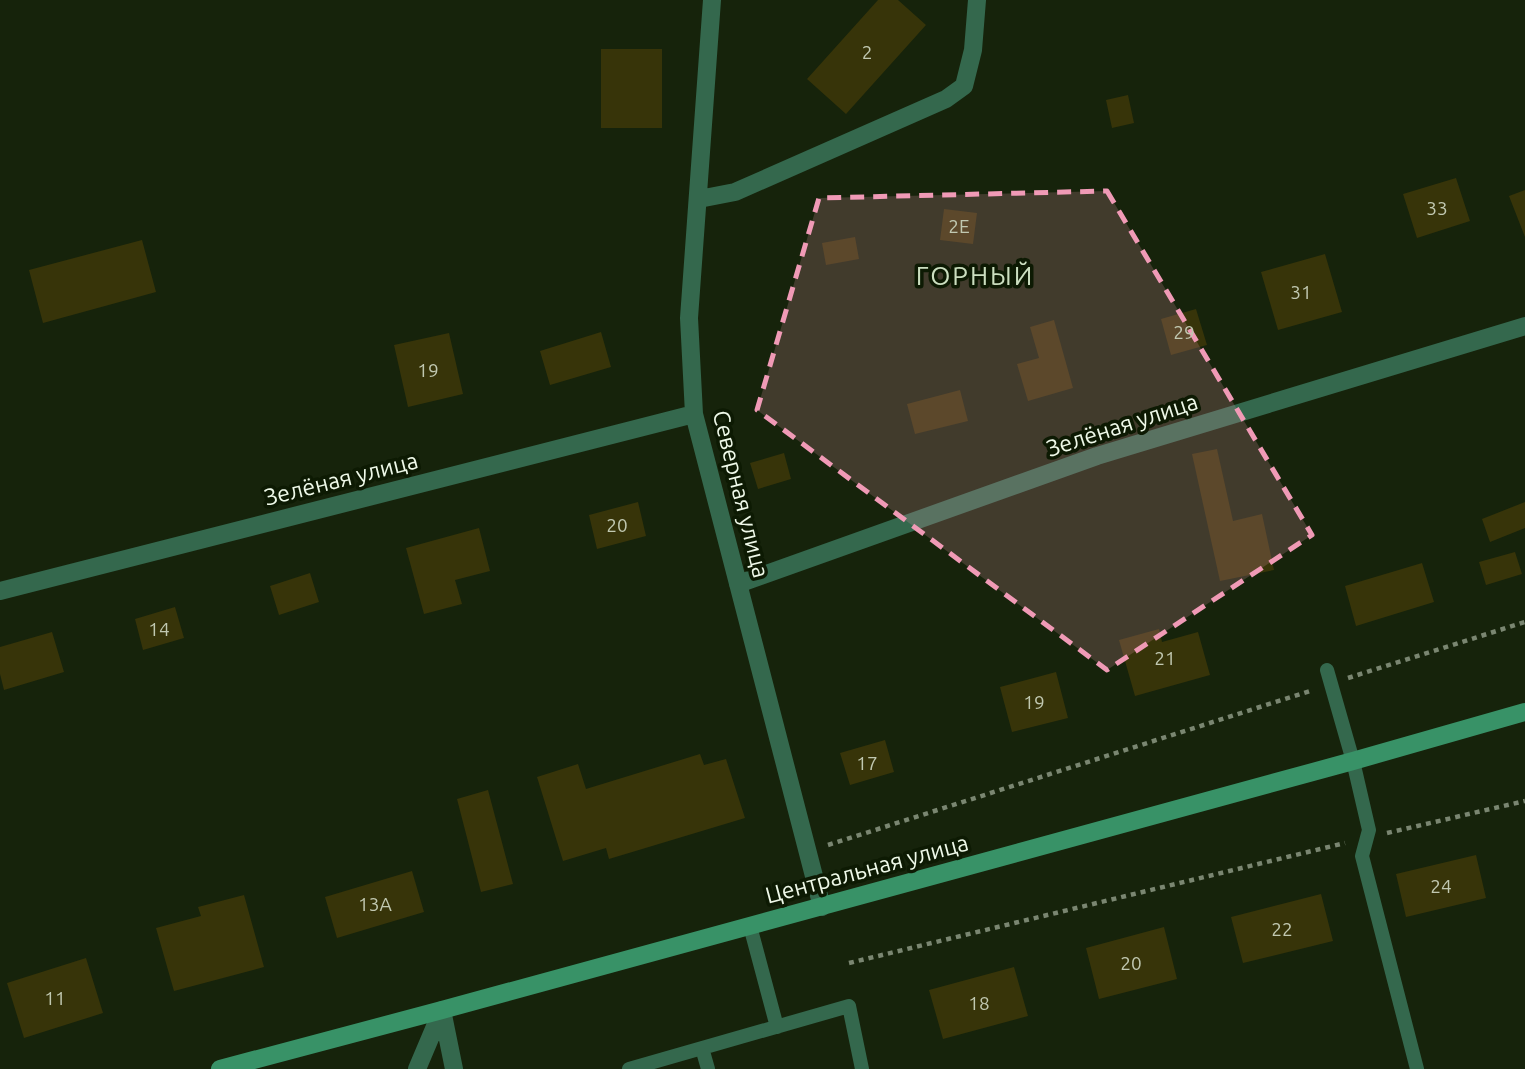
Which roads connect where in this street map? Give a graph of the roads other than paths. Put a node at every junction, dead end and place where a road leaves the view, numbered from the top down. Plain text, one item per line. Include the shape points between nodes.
1 (712, 0) edge
2 (977, 0) edge
3 (699, 199) junction
4 (1525, 326) edge
5 (694, 414) junction
6 (738, 584) junction
7 (0, 591) edge
8 (1329, 677) road end
9 (1525, 712) edge
10 (1353, 761) junction
11 (822, 907) junction
12 (750, 926) junction
13 (442, 1010) junction
14 (777, 1027) junction
15 (702, 1048) junction
16 (220, 1069) edge
17 (417, 1069) edge
18 (454, 1069) edge
19 (629, 1069) edge
20 (708, 1069) edge
21 (862, 1069) edge
22 (1417, 1069) edge

1 - 3 street, Северная улица
2 - 3 street via 973,50 964,86 946,99 735,192
3 - 5 street, Северная улица via 689,318
4 - 6 street, Зелёная улица via 1097,456
5 - 6 street, Северная улица
5 - 7 street, Зелёная улица
6 - 11 street, Северная улица
8 - 10 lane
9 - 10 street, Центральная улица
10 - 11 street, Центральная улица
10 - 22 lane via 1369,830 1362,856
11 - 12 street, Центральная улица
12 - 13 street, Центральная улица
12 - 14 lane
13 - 16 street, Центральная улица
13 - 17 street
13 - 18 street
14 - 15 lane
14 - 21 lane via 849,1006
15 - 19 lane
15 - 20 lane

